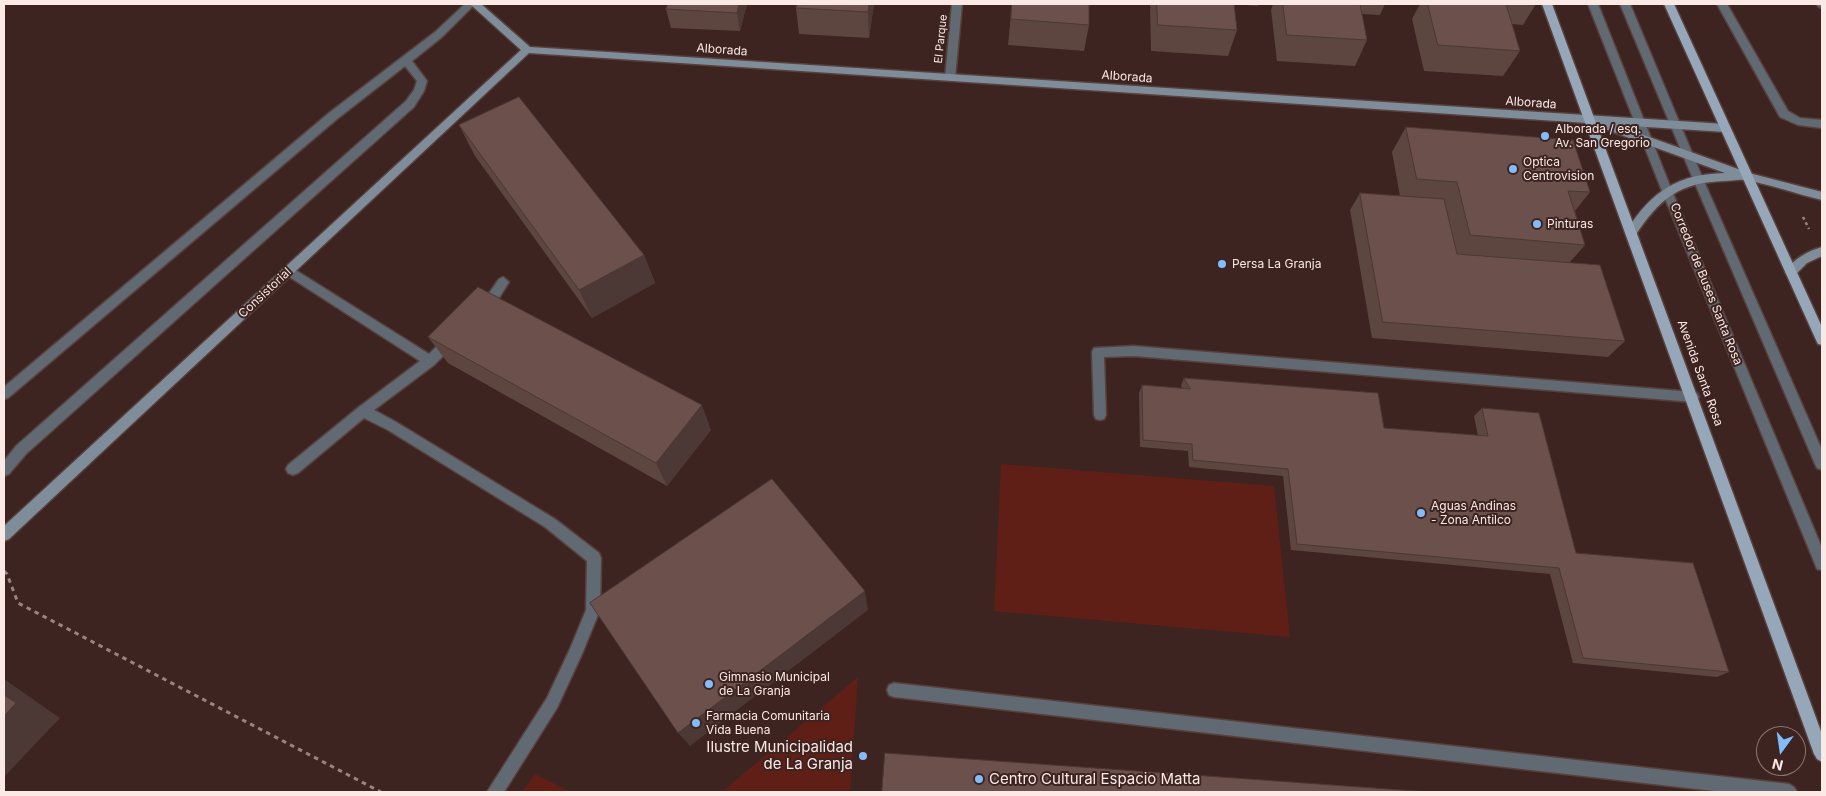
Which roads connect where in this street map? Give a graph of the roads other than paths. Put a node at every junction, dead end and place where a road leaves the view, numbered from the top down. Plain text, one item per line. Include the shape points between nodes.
1 (470, 4) edge
2 (475, 4) edge
3 (958, 4) edge
4 (1547, 4) edge
5 (1592, 4) edge
6 (1625, 4) edge
7 (1669, 4) edge
8 (1722, 4) edge
9 (526, 50) junction
10 (406, 61) junction
11 (950, 78) junction
12 (1589, 119) junction
13 (1639, 122) junction
14 (1822, 124) edge
15 (1676, 125) junction
16 (1725, 128) junction
17 (1646, 138) junction
18 (1689, 155) junction
19 (1747, 177) junction
20 (1698, 179) junction
21 (1667, 191) junction
22 (1822, 196) edge
23 (1631, 232) junction
24 (1822, 251) edge
25 (288, 271) junction
26 (1791, 272) junction
27 (503, 282) dead end
28 (477, 316) edge
29 (463, 329) edge
30 (1822, 340) edge
31 (430, 361) junction
32 (4, 394) edge
33 (1693, 397) junction
34 (363, 411) junction
35 (1100, 415) dead end
36 (1822, 464) edge
37 (293, 469) dead end
38 (4, 470) edge
39 (4, 536) edge
40 (1822, 564) edge
41 (894, 690) dead end
42 (1822, 754) edge
43 (495, 792) edge
44 (1789, 792) edge

1 - 10 street via 457,19
2 - 9 street
3 - 11 street, El Parque
4 - 12 main road, Avenida Santa Rosa
5 - 13 street, Corredor de Buses Santa Rosa
6 - 15 street
7 - 16 main road
8 - 14 street via 1784,114 1798,121
9 - 11 street, Alborada
9 - 25 street, Consistorial
10 - 32 street via 344,107
10 - 38 street via 422,80 420,91 410,104 21,450
11 - 12 street, Alborada
12 - 13 street, Alborada
12 - 17 street
12 - 23 main road, Avenida Santa Rosa
13 - 15 street, Alborada
13 - 17 street, Corredor de Buses Santa Rosa
15 - 16 street, Alborada
15 - 18 street
16 - 19 main road
17 - 18 street
17 - 21 street, Corredor de Buses Santa Rosa
18 - 19 street
18 - 20 street
19 - 20 street
19 - 22 street
19 - 26 main road
20 - 21 street
20 - 36 street
21 - 23 street via 1652,202
21 - 40 street, Corredor de Buses Santa Rosa
23 - 33 main road, Avenida Santa Rosa
24 - 26 street via 1803,260
25 - 31 street
25 - 39 street, Consistorial
26 - 30 main road
27 - 28 street
29 - 31 street
31 - 34 street
33 - 35 street via 1134,351 1098,352
33 - 42 main road, Avenida Santa Rosa
34 - 37 street
34 - 43 street via 550,523 594,558 593,610 575,654 552,703
41 - 44 street

